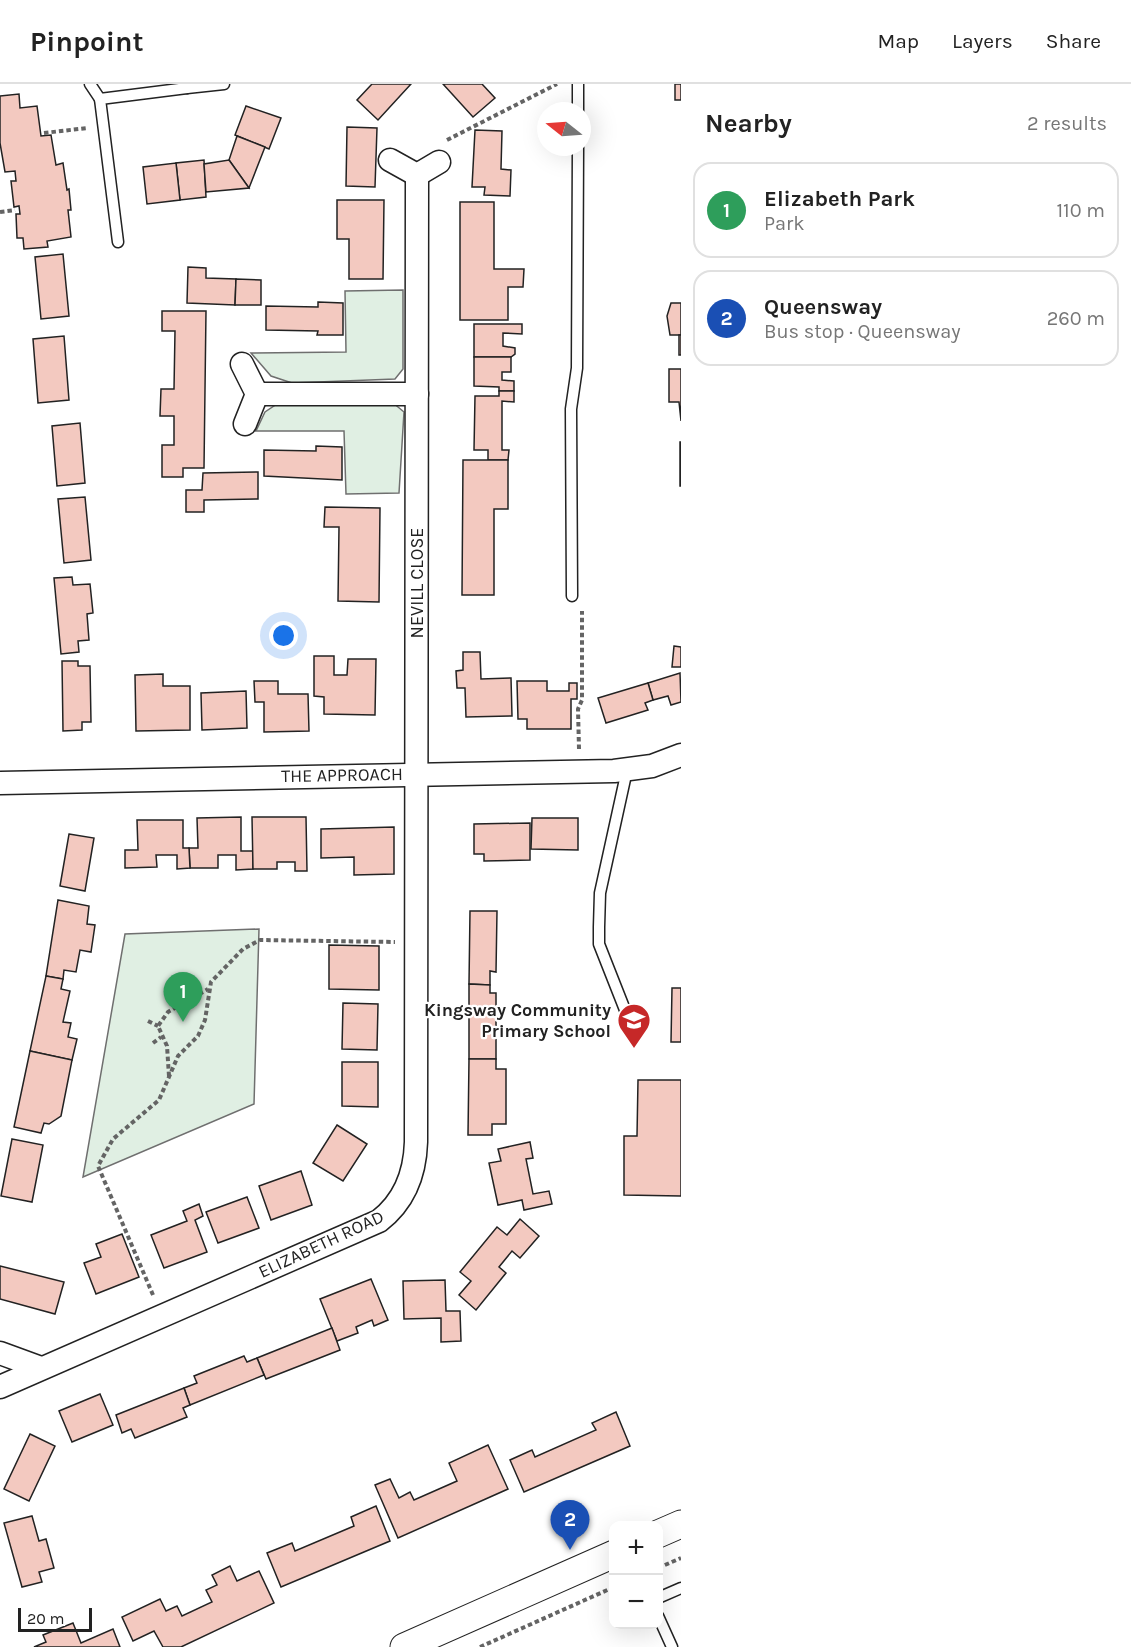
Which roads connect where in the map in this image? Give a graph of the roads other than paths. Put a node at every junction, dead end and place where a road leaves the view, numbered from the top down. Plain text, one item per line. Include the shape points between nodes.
1 (90, 84) edge
2 (224, 84) edge
3 (578, 84) edge
4 (187, 86) edge
5 (100, 99) junction
6 (578, 102) edge
7 (578, 156) edge
8 (390, 160) dead end
9 (440, 162) dead end
10 (417, 175) junction
11 (118, 242) dead end
12 (242, 364) dead end
13 (257, 394) junction
14 (417, 394) junction
15 (244, 424) dead end
16 (572, 596) road end
17 (681, 755) edge
18 (627, 770) junction
19 (416, 773) junction
20 (0, 783) edge
21 (627, 1014) dead end
22 (0, 1353) edge
23 (41, 1368) junction
24 (0, 1387) edge
25 (681, 1524) edge
26 (663, 1532) edge
27 (609, 1556) edge
28 (681, 1588) edge
29 (663, 1596) edge
30 (663, 1627) edge
31 (404, 1647) edge
32 (672, 1647) edge

1 - 5 lane
2 - 4 lane
3 - 6 lane
4 - 5 lane
5 - 11 lane
7 - 16 lane via 578,368 571,409
8 - 10 street
9 - 10 street
10 - 14 street, NEVILL CLOSE
12 - 13 street
13 - 14 street
13 - 15 street
14 - 19 street, NEVILL CLOSE
17 - 18 street, THE APPROACH
18 - 19 street, THE APPROACH
18 - 21 lane via 600,893 599,944
19 - 20 street, THE APPROACH
19 - 23 street, ELIZABETH ROAD via 415,1159 397,1205 365,1228
22 - 23 street
23 - 24 street, ELIZABETH ROAD
25 - 26 street
27 - 31 street
28 - 29 lane
30 - 32 lane

